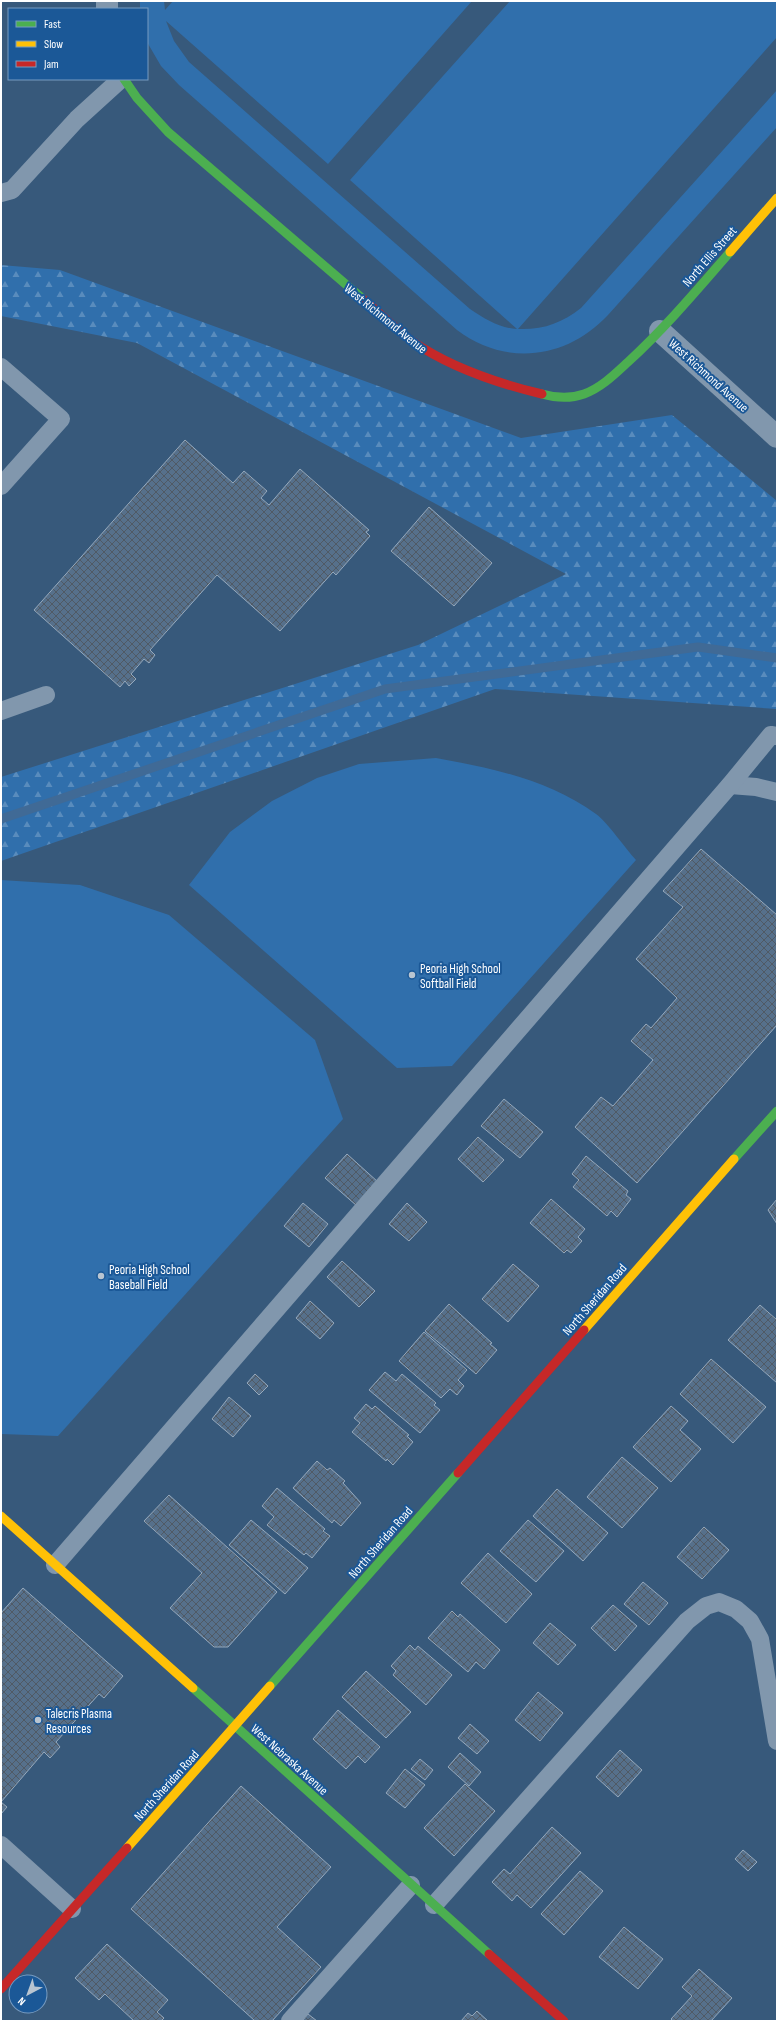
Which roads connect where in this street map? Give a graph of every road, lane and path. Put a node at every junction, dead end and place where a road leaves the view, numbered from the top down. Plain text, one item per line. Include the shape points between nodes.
1 (121, 80) edge
2 (123, 80) edge
3 (1, 193) edge
4 (777, 198) edge
5 (660, 331) junction
6 (1, 367) edge
7 (777, 437) edge
8 (1, 486) edge
9 (46, 695) dead end
10 (1, 711) edge
11 (774, 736) edge
12 (730, 785) junction
13 (777, 792) edge
14 (777, 1111) edge
15 (1, 1516) edge
16 (56, 1565) junction
17 (234, 1727) junction
18 (777, 1740) edge
19 (1, 1845) edge
20 (411, 1885) junction
21 (434, 1905) junction
22 (72, 1909) junction
23 (1, 1989) edge
24 (290, 2021) edge
25 (564, 2021) edge

1 - 3 lane via 77,118 12,190
2 - 5 street, West Richmond Avenue via 168,132 410,340 459,368 492,382 539,394 575,397 603,383
4 - 5 street, North Ellis Street
5 - 7 street, West Richmond Avenue
6 - 8 lane via 62,419
9 - 10 lane
11 - 12 lane
12 - 13 lane
12 - 16 lane
14 - 17 street, North Sheridan Road
15 - 16 street, West Nebraska Avenue
16 - 17 street, West Nebraska Avenue
17 - 20 street, West Nebraska Avenue
17 - 22 street, North Sheridan Road
18 - 21 lane via 760,1639 750,1621 736,1609 719,1602 706,1606 687,1621
19 - 22 lane
20 - 21 street, West Nebraska Avenue
20 - 24 lane
21 - 25 street, West Nebraska Avenue
22 - 23 street, North Sheridan Road

